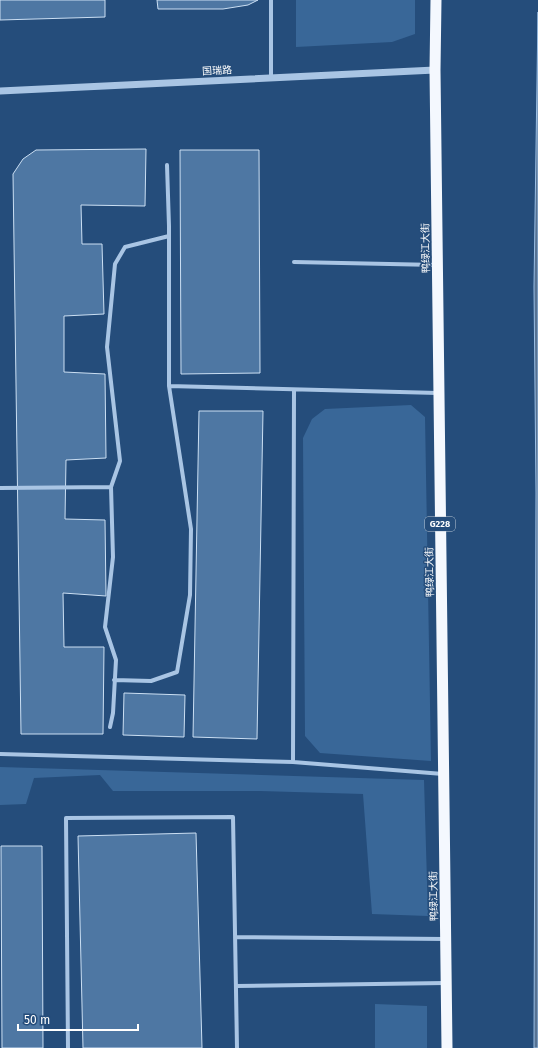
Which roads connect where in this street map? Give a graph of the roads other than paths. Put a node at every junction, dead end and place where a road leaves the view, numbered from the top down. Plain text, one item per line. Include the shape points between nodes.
1 (271, 0) edge
2 (436, 0) edge
3 (435, 70) junction
4 (270, 78) junction
5 (0, 92) edge
6 (167, 165) dead end
7 (169, 236) junction
8 (294, 262) dead end
9 (437, 265) junction
10 (170, 386) junction
11 (294, 390) junction
12 (439, 393) junction
13 (111, 486) junction
14 (0, 488) edge
15 (114, 680) junction
16 (110, 727) dead end
17 (0, 754) edge
18 (293, 762) junction
19 (443, 774) junction
20 (235, 937) junction
21 (445, 939) junction
22 (446, 983) junction
23 (236, 986) junction
24 (68, 1048) edge
25 (237, 1048) edge
26 (447, 1048) edge

1 - 4 street
2 - 3 highway, 鸭绿江大街 / G228
3 - 4 street, 国瑞路
3 - 9 highway, 鸭绿江大街 / G228
4 - 5 street, 国瑞路
6 - 7 street
7 - 10 street
7 - 13 street via 125,247 115,264 107,347 120,461
8 - 9 street
9 - 12 highway, 鸭绿江大街 / G228
10 - 11 street
10 - 15 street via 191,529 190,595 177,672 151,681
11 - 12 street
11 - 18 street
12 - 19 highway, 鸭绿江大街 / G228
13 - 14 street
13 - 15 street via 113,557 105,627 116,660
15 - 16 street
17 - 18 street
18 - 19 street
19 - 21 highway, 鸭绿江大街 / G228
20 - 21 street
20 - 23 street
20 - 24 street via 233,817 66,818
21 - 22 highway, 鸭绿江大街 / G228
22 - 23 street
22 - 26 highway, 鸭绿江大街 / G228
23 - 25 street

